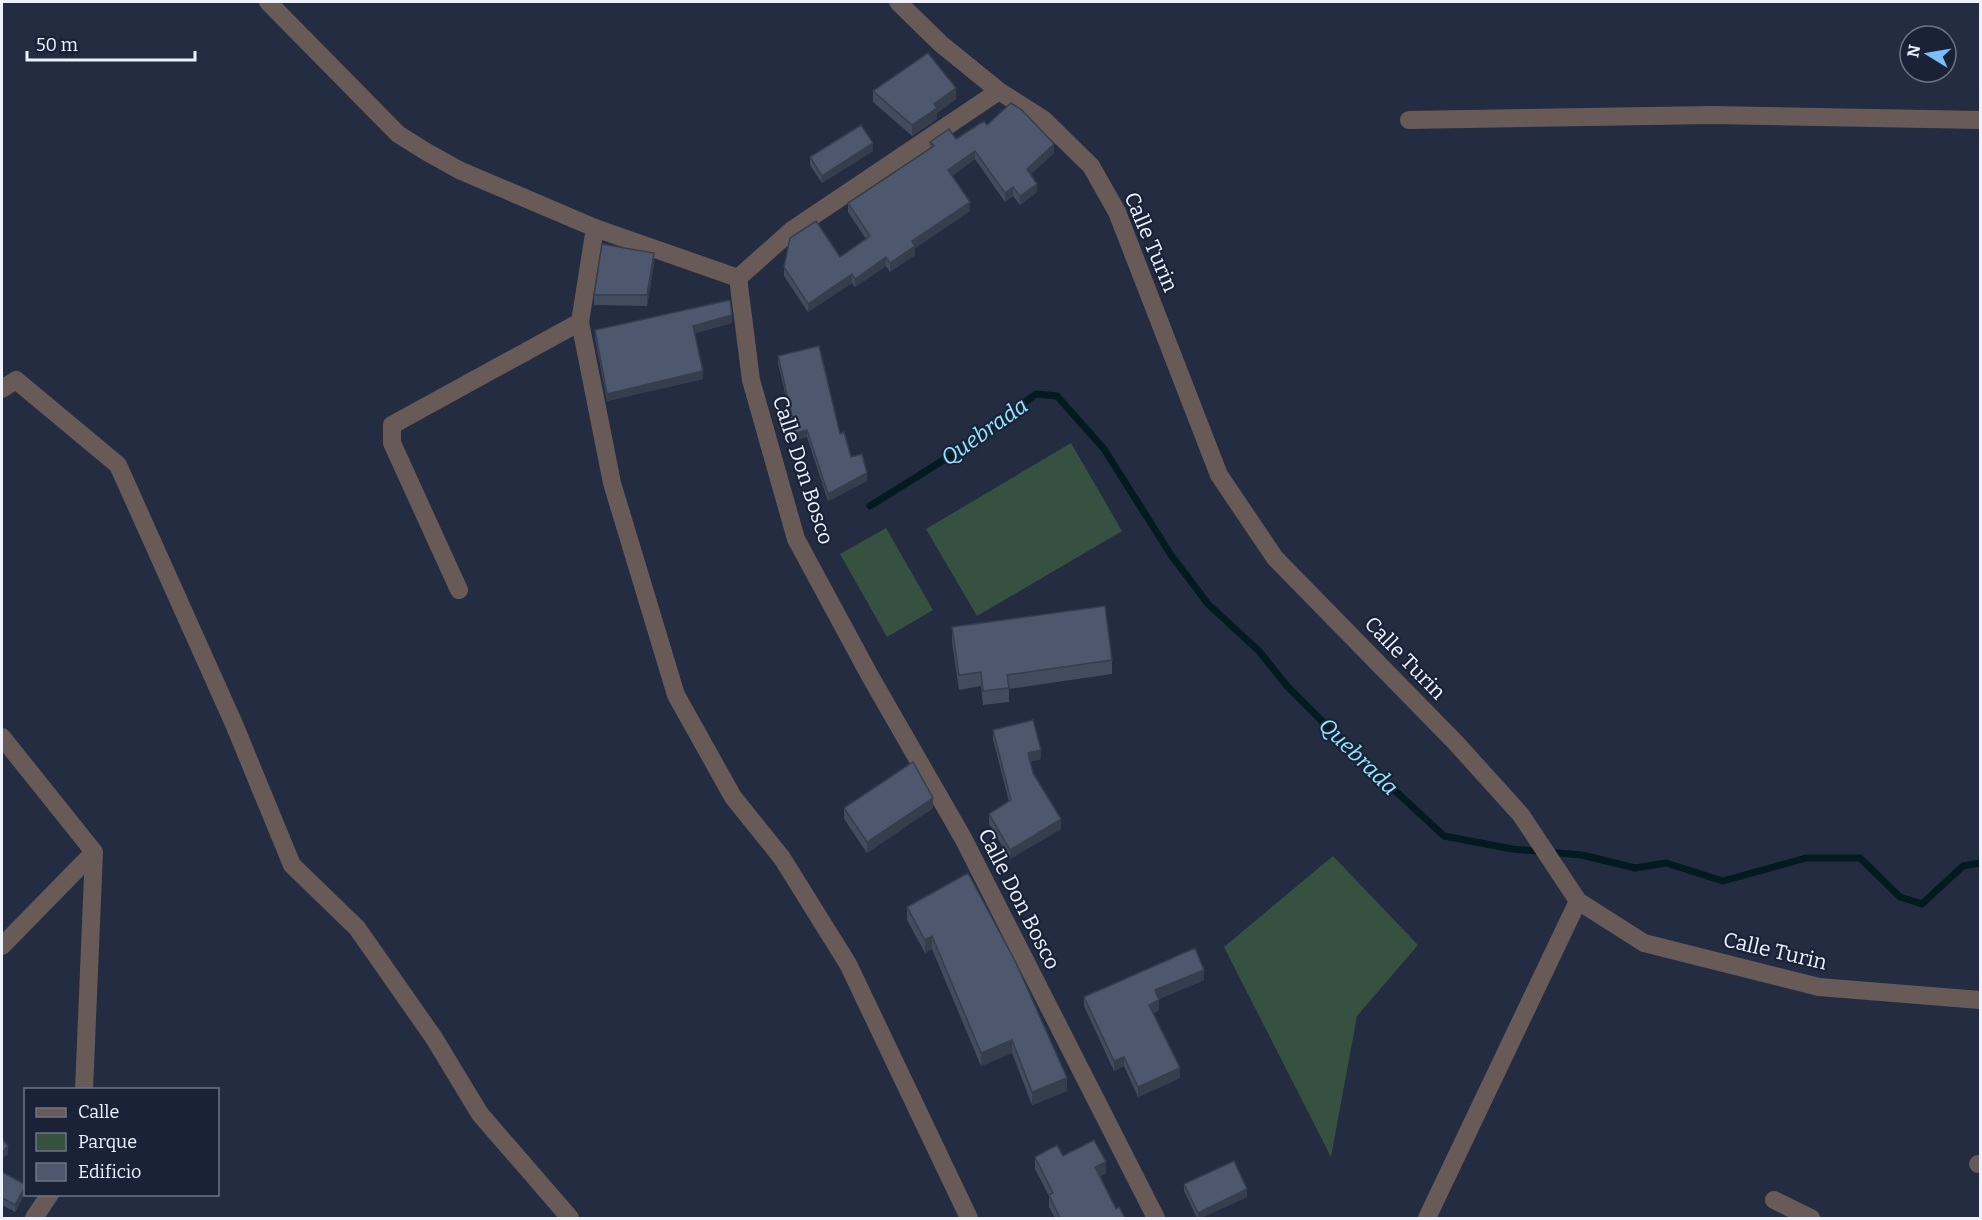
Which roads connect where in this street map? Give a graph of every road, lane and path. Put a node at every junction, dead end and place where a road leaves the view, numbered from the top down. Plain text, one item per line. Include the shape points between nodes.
1 (268, 2) edge
2 (898, 2) edge
3 (999, 90) junction
4 (1408, 120) dead end
5 (1980, 120) edge
6 (595, 228) junction
7 (738, 278) junction
8 (580, 322) junction
9 (2, 389) edge
10 (459, 590) dead end
11 (2, 737) edge
12 (94, 852) junction
13 (1578, 901) junction
14 (2, 946) edge
15 (1980, 1000) edge
16 (84, 1088) edge
17 (49, 1196) edge
18 (1773, 1200) dead end
19 (34, 1218) edge
20 (570, 1218) edge
21 (969, 1218) edge
22 (1156, 1218) edge
23 (1427, 1218) edge
24 (1811, 1218) edge

1 - 6 street via 398,134 459,170
2 - 3 street, Calle Turin via 941,44
3 - 7 street via 792,230
3 - 13 street, Calle Turin via 1043,119 1091,166 1117,212 1219,475 1275,558 1521,814
4 - 5 street via 1702,115
6 - 7 street
6 - 8 street
7 - 22 street, Calle Don Bosco via 751,380 796,539 963,838
8 - 10 street via 392,425 392,443
8 - 21 street via 612,483 676,695 733,797 782,858 848,964
9 - 20 street via 16,380 118,465 234,724 292,865 357,928 434,1038 480,1114
11 - 12 street
12 - 14 street
12 - 16 street
13 - 15 street, Calle Turin via 1644,943 1819,987
13 - 23 street
17 - 19 street
18 - 24 street

